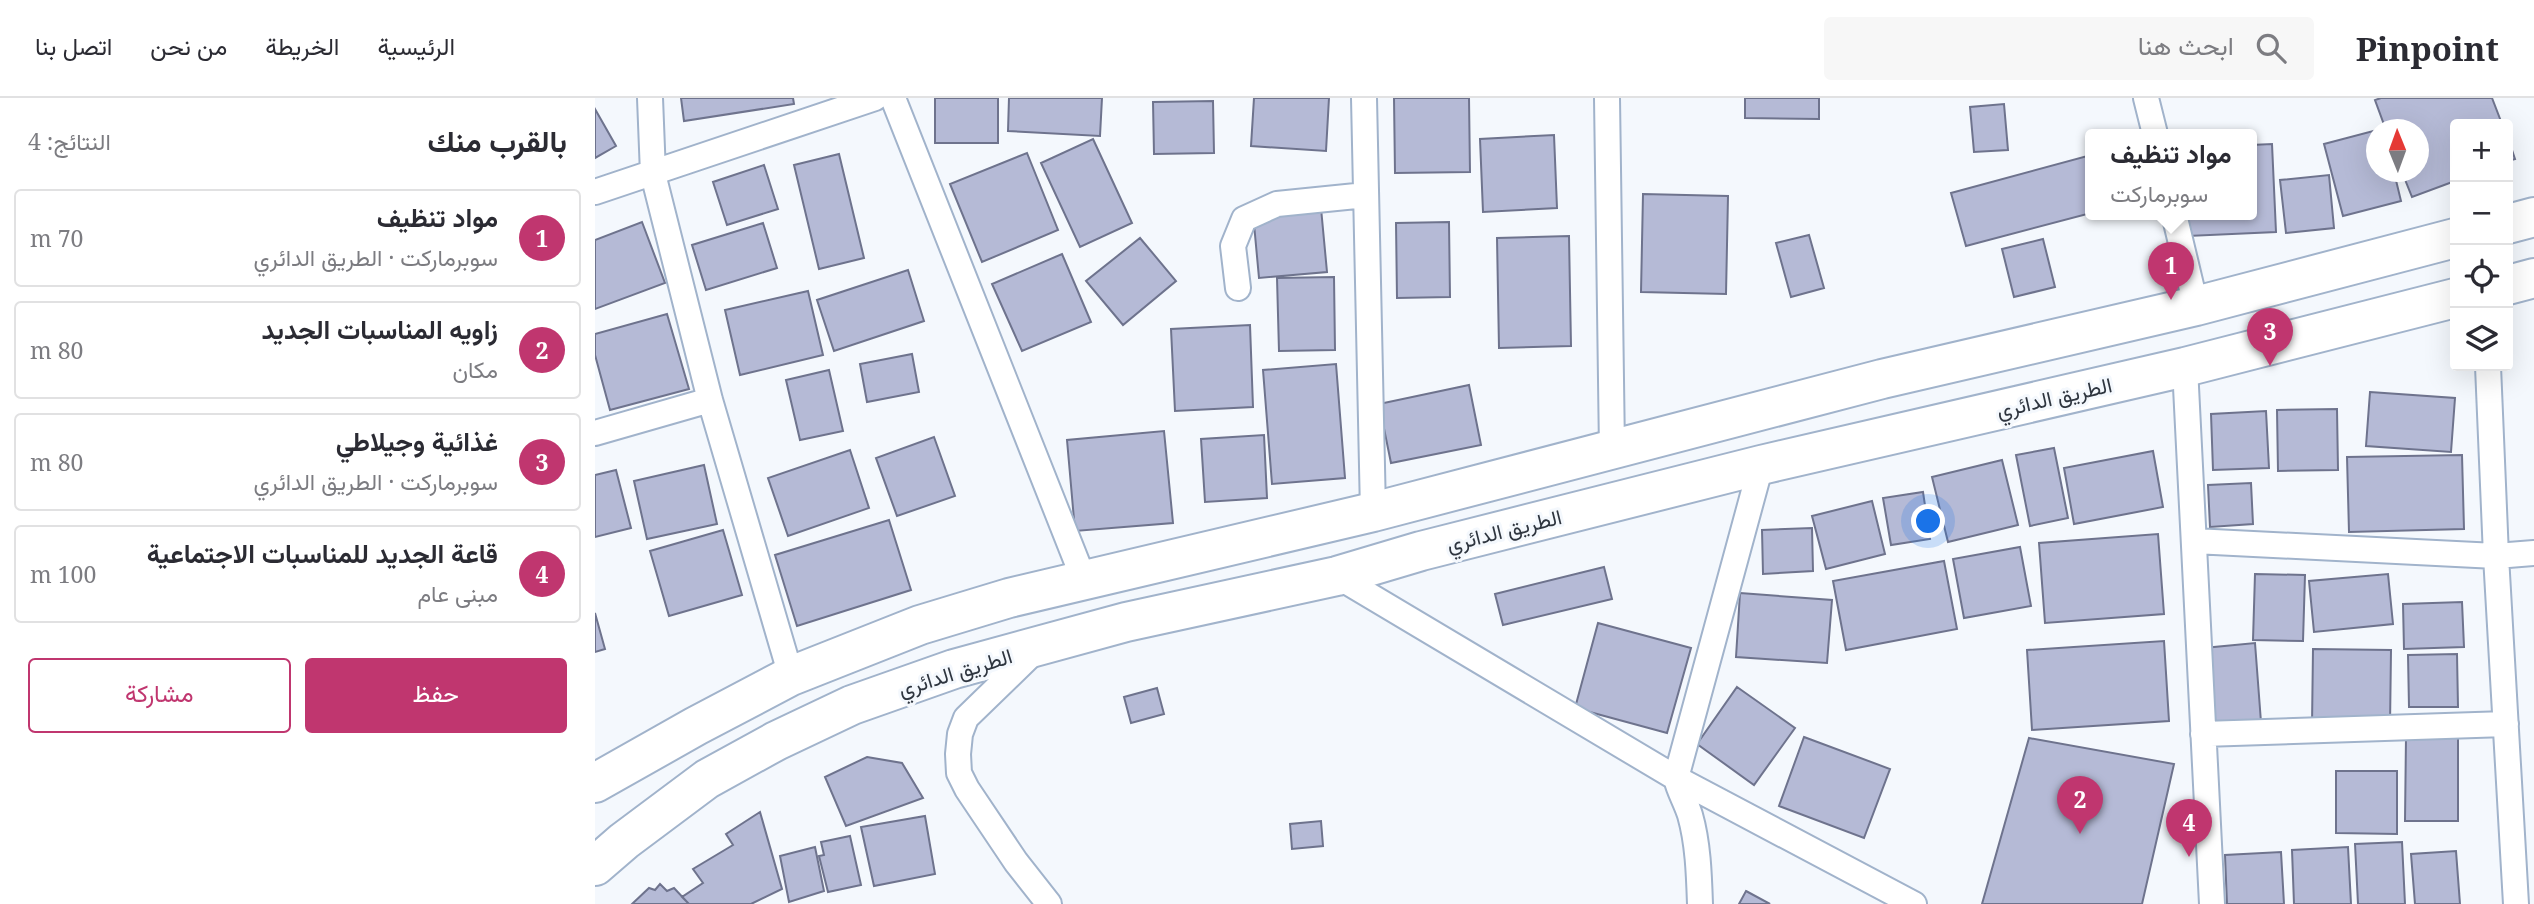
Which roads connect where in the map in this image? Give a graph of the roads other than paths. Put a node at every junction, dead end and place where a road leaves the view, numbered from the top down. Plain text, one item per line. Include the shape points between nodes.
1 (650, 98) edge
2 (875, 98) edge
3 (893, 98) edge
4 (1364, 98) edge
5 (1607, 98) edge
6 (2146, 98) edge
7 (2154, 129) edge
8 (653, 174) junction
9 (595, 192) edge
10 (1366, 195) junction
11 (2534, 217) edge
12 (2175, 220) edge
13 (2513, 223) edge
14 (2450, 239) edge
15 (2534, 278) edge
16 (2513, 284) edge
17 (1238, 288) dead end
18 (2450, 299) edge
19 (2196, 306) junction
20 (2185, 367) junction
21 (2488, 371) edge
22 (710, 400) junction
23 (595, 433) edge
24 (1612, 450) junction
25 (1762, 465) junction
26 (1373, 512) junction
27 (2194, 541) junction
28 (2534, 553) edge
29 (2496, 556) junction
30 (1337, 576) junction
31 (1084, 580) junction
32 (1039, 646) junction
33 (791, 676) junction
34 (2506, 724) junction
35 (2203, 734) junction
36 (1676, 778) junction
37 (595, 783) edge
38 (2524, 858) edge
39 (595, 866) edge
40 (1049, 904) edge
41 (1700, 904) edge
42 (1914, 904) edge
43 (2212, 904) edge
44 (2516, 904) edge

1 - 8 street
2 - 8 street
3 - 31 street
4 - 10 street
5 - 24 street
6 - 7 street
8 - 9 street
8 - 22 street
10 - 17 street via 1277,204 1244,219 1233,246
10 - 26 street
11 - 13 main road
12 - 19 street
14 - 19 main road
15 - 16 main road
18 - 20 main road, الطريق الدائري
19 - 24 main road via 1882,379
20 - 25 main road, الطريق الدائري
20 - 27 street
21 - 29 street
22 - 23 street
22 - 33 street
24 - 26 main road
25 - 30 main road, الطريق الدائري
25 - 36 street
26 - 31 main road
27 - 29 street
27 - 35 street
28 - 29 street
29 - 34 street
30 - 32 main road, الطريق الدائري
30 - 36 street
31 - 33 main road via 921,625
32 - 39 main road, الطريق الدائري via 954,669 852,705 776,741 707,779
32 - 40 street via 965,718 958,754 959,773 967,789
33 - 37 main road
34 - 35 street
34 - 38 street
35 - 43 street
36 - 41 street via 1694,835
36 - 42 street
38 - 44 street

